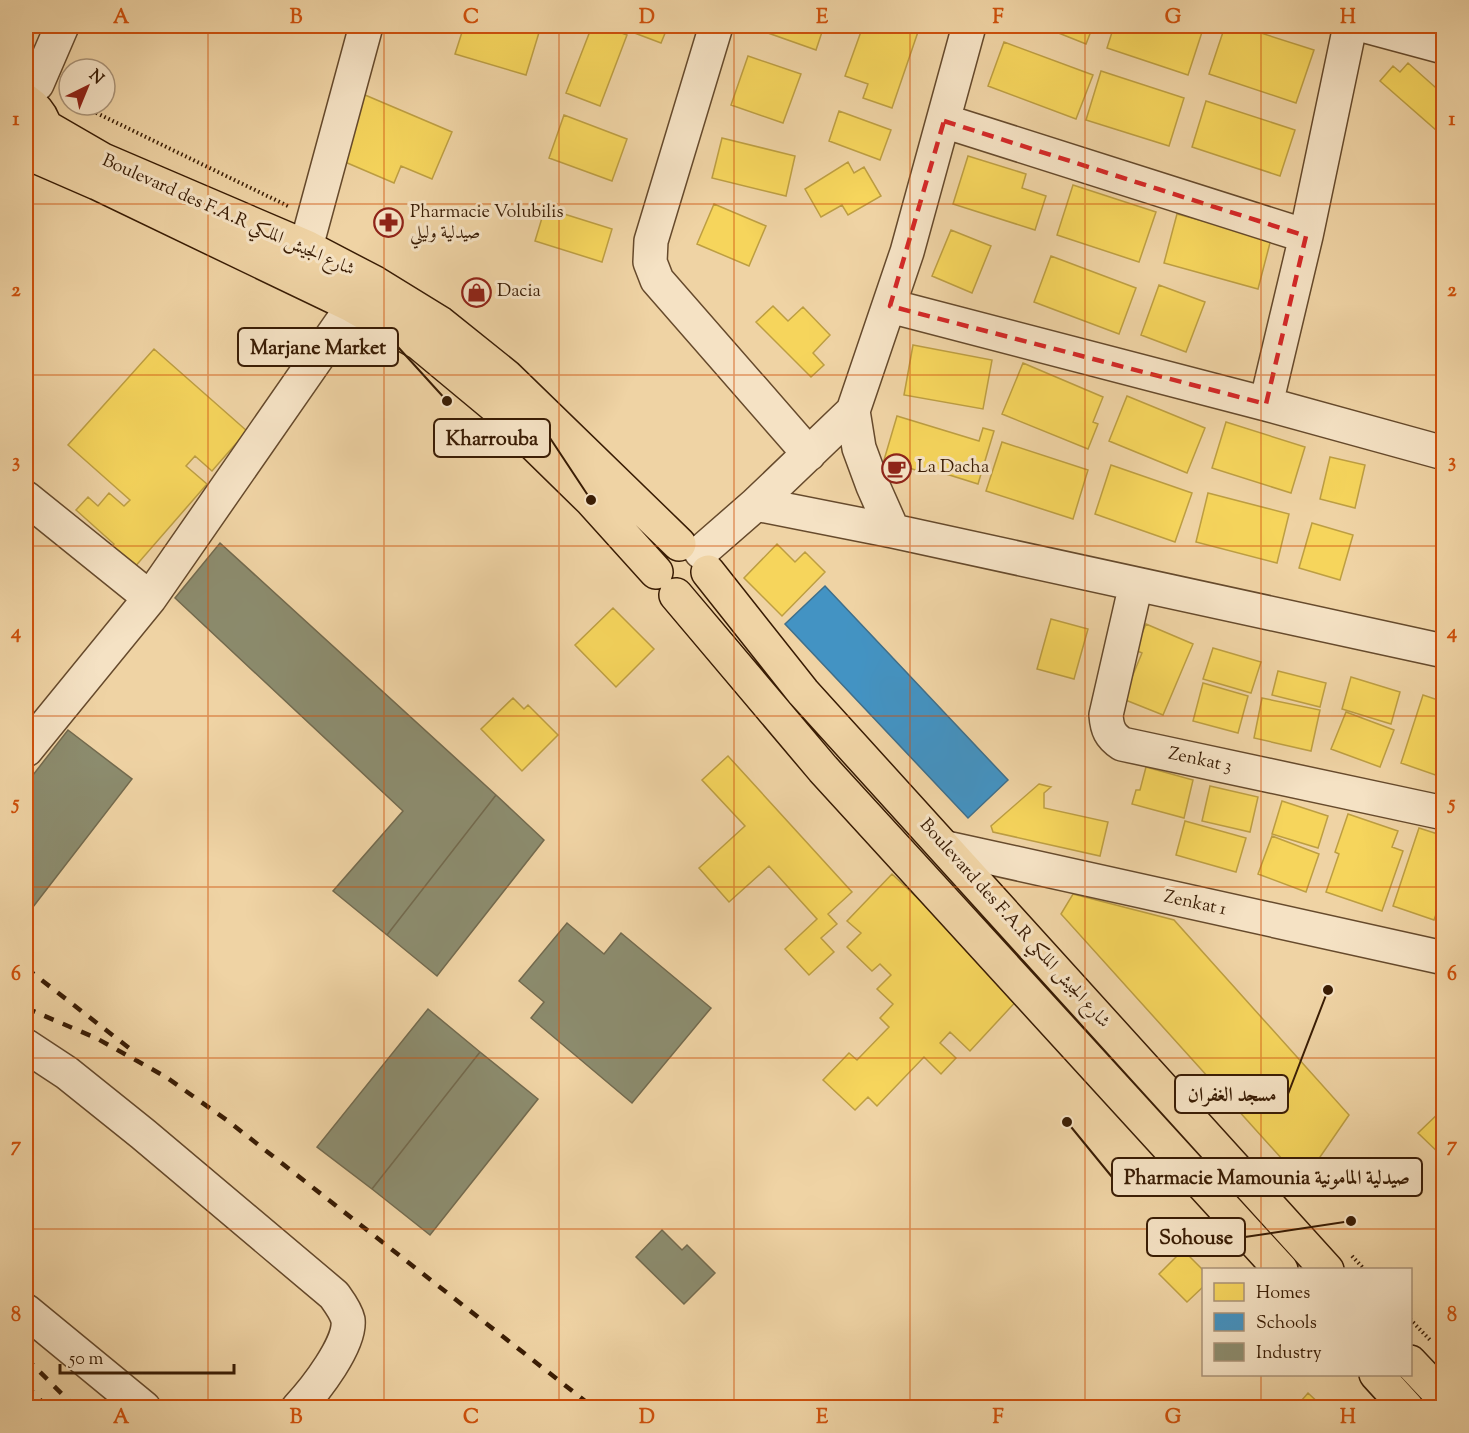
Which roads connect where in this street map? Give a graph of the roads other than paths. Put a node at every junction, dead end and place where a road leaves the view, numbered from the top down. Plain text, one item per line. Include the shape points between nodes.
1 (62, 26) edge
2 (366, 26) edge
3 (717, 26) edge
4 (969, 26) edge
5 (1350, 26) edge
6 (1366, 26) edge
7 (1443, 47) edge
8 (34, 119) edge
9 (944, 121) junction
10 (310, 233) junction
11 (1306, 236) junction
12 (353, 306) junction
13 (890, 306) junction
14 (1266, 404) junction
15 (853, 411) junction
16 (1443, 453) edge
17 (809, 454) junction
18 (26, 498) edge
19 (756, 504) junction
20 (893, 531) junction
21 (696, 556) junction
22 (666, 584) junction
23 (1136, 584) junction
24 (150, 598) junction
25 (1443, 651) edge
26 (26, 750) edge
27 (1443, 813) edge
28 (946, 848) junction
29 (1441, 953) edge
30 (26, 1046) edge
31 (1280, 1268) edge
32 (1326, 1268) edge
33 (26, 1311) edge
34 (1424, 1355) edge
35 (1378, 1376) edge
36 (1443, 1398) edge
37 (144, 1407) edge
38 (298, 1407) edge
39 (1407, 1407) edge

1 - 8 street
2 - 10 street
3 - 17 street via 651,241 650,262 657,280
4 - 9 street
5 - 11 street
6 - 7 street
8 - 10 main road, Boulevard des F.A.R شارع الجيش الملكي via 103,160
8 - 12 main road, Boulevard des F.A.R شارع الجيش الملكي via 97,183
9 - 11 street
9 - 13 street
10 - 21 main road, Boulevard des F.A.R شارع الجيش الملكي via 477,351
11 - 14 street
12 - 22 main road, Boulevard des F.A.R شارع الجيش الملكي via 419,343 479,392 591,500
12 - 24 street
13 - 14 street
13 - 15 street
14 - 16 street
15 - 17 street
15 - 20 street via 859,448
17 - 19 street
18 - 24 street
19 - 20 street
19 - 21 street
20 - 23 street
21 - 22 main road via 664,550 659,557
21 - 22 main road via 703,585 691,594
21 - 28 main road, Boulevard des F.A.R شارع الجيش الملكي via 803,692
22 - 31 main road, Boulevard des F.A.R شارع الجيش الملكي via 827,774
23 - 25 street
23 - 27 street, Zenkat 3 via 1106,715 1114,738 1122,744
24 - 26 street
28 - 29 street, Zenkat 1
28 - 32 main road, Boulevard des F.A.R شارع الجيش الملكي
30 - 38 street via 135,1127 334,1295 347,1317 348,1331 329,1367
33 - 37 street
34 - 36 main road
35 - 39 main road

